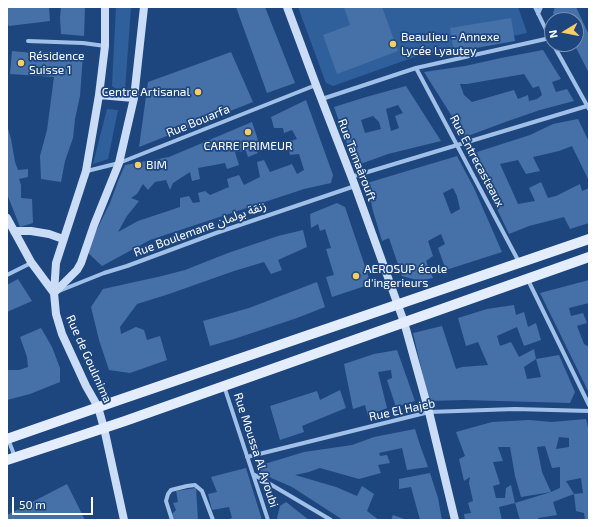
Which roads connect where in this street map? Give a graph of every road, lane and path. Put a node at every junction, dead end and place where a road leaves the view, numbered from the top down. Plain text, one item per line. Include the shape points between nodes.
1 (105, 7) edge
2 (144, 7) edge
3 (287, 7) edge
4 (535, 7) edge
5 (541, 7) edge
6 (538, 14) junction
7 (544, 26) edge
8 (28, 41) dead end
9 (544, 43) edge
10 (105, 46) junction
11 (558, 52) edge
12 (416, 68) junction
13 (316, 85) junction
14 (99, 95) junction
15 (134, 98) junction
16 (322, 99) junction
17 (588, 107) edge
18 (457, 145) junction
19 (119, 163) junction
20 (86, 171) junction
21 (351, 177) junction
22 (355, 186) junction
23 (7, 218) edge
24 (14, 231) junction
25 (63, 239) junction
26 (589, 239) edge
27 (589, 257) edge
28 (31, 262) junction
29 (519, 263) junction
30 (7, 275) edge
31 (527, 279) junction
32 (54, 293) junction
33 (398, 304) junction
34 (404, 322) junction
35 (224, 386) junction
36 (589, 405) edge
37 (98, 407) junction
38 (589, 411) edge
39 (429, 412) junction
40 (104, 428) junction
41 (7, 438) edge
42 (11, 458) edge
43 (248, 458) junction
44 (253, 474) junction
45 (124, 520) edge
46 (172, 520) edge
47 (212, 520) edge
48 (268, 520) edge
49 (331, 520) edge
50 (455, 520) edge

1 - 10 main road, Rue de Goulmima
2 - 15 main road
3 - 13 main road, Rue Tamaârouft
4 - 6 street
5 - 6 street
6 - 7 street
8 - 10 street
9 - 12 street
10 - 14 main road, Rue de Goulmima
11 - 17 street
12 - 16 street
12 - 18 street, Rue Entrecasteaux
13 - 16 main road, Rue Tamaârouft
13 - 19 street, Rue Bouarfa
14 - 15 main road
14 - 20 main road, Rue de Goulmima
15 - 19 main road
16 - 21 main road, Rue Tamaârouft
17 - 18 street
18 - 21 street
18 - 29 street, Rue Entrecasteaux
19 - 20 street, Rue Bouarfa
19 - 32 main road via 81,263
20 - 25 main road, Rue de Goulmima
21 - 22 main road, Rue Tamaârouft
22 - 32 street, Rue Boulemane زنقة بولمان via 216,233
22 - 33 main road, Rue Tamaârouft
23 - 24 main road
24 - 25 main road via 31,231
24 - 28 main road
25 - 32 main road, Rue de Goulmima via 56,262
26 - 29 main road
27 - 31 main road
28 - 30 street
28 - 32 main road
29 - 33 main road
31 - 34 main road
31 - 36 street
32 - 37 main road, Rue de Goulmima via 56,314 62,334
33 - 34 main road, Rue Tamaârouft
33 - 37 main road
34 - 35 main road
34 - 39 main road, Rue Tamaârouft
35 - 40 main road
35 - 43 street, Rue Moussa Al Ayoubi
37 - 40 main road, Rue de Goulmima
37 - 41 main road
38 - 39 street, Rue El Hajeb via 515,409
39 - 43 street, Rue El Hajeb
39 - 50 main road, Rue Tamaârouft
40 - 42 main road
40 - 45 main road, Rue de Goulmima
41 - 42 street
43 - 44 street, Rue Moussa Al Ayoubi
44 - 48 street, Rue Moussa Al Ayoubi
44 - 49 street
46 - 47 street via 166,501 168,494 171,490 195,485 202,491

